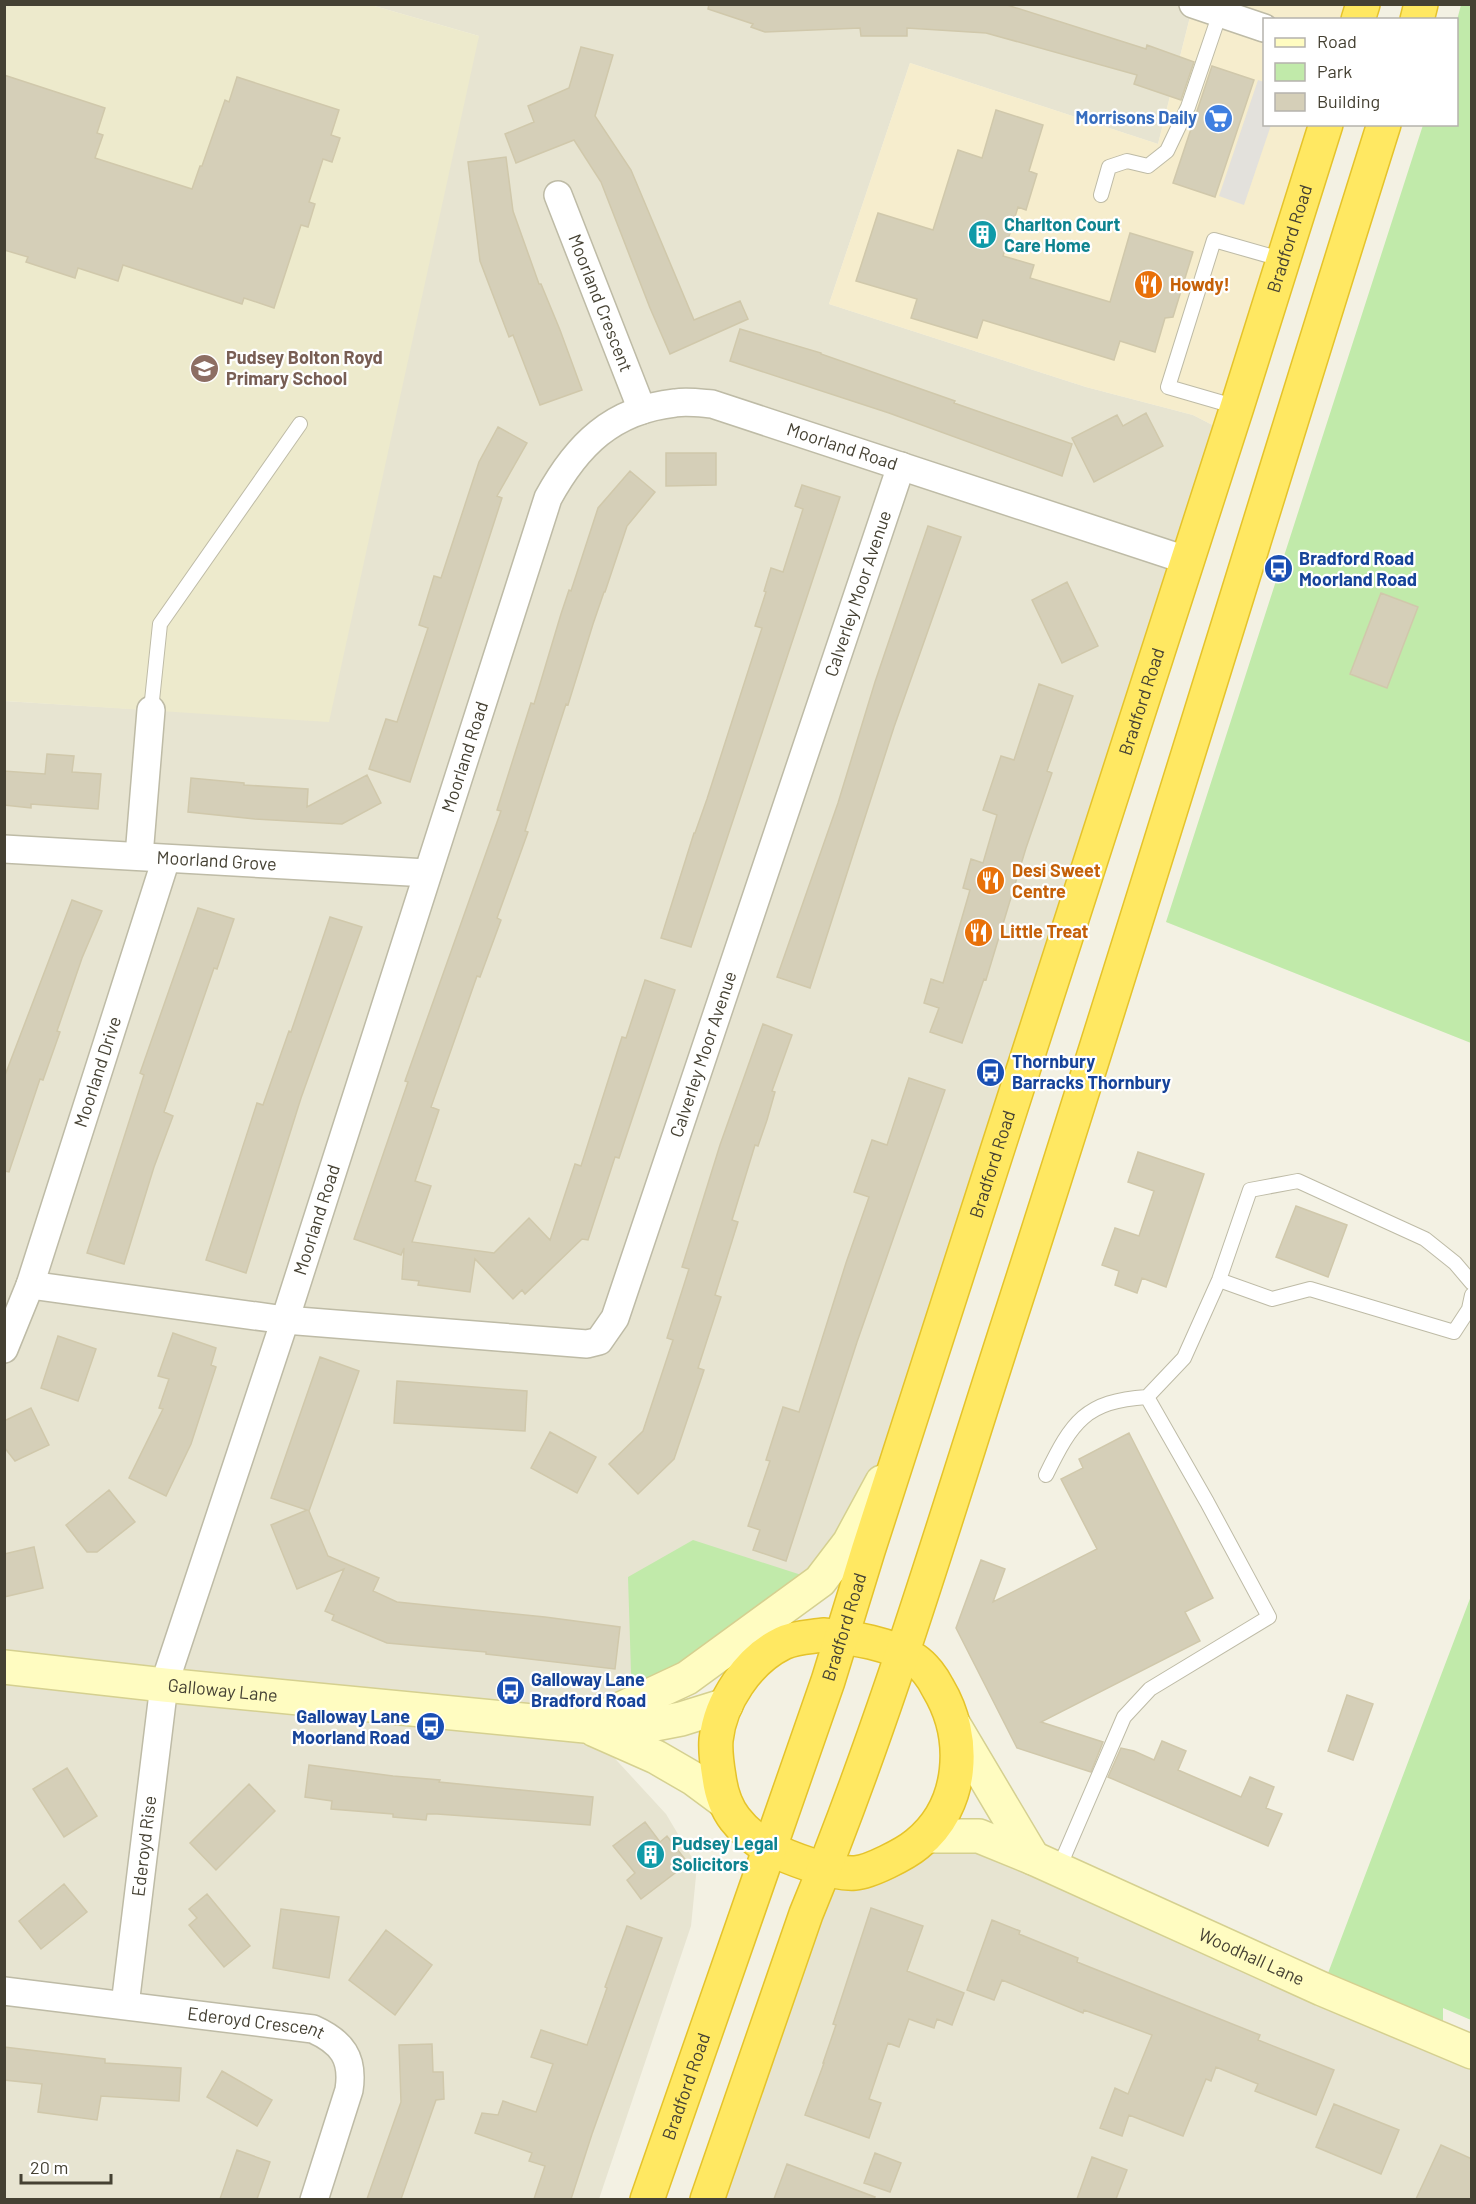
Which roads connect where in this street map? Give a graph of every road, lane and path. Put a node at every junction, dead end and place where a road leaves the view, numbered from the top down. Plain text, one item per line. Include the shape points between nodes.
1 (1193, 4) edge
2 (1220, 13) junction
3 (1263, 28) edge
4 (1325, 126) edge
5 (1383, 126) edge
6 (558, 195) dead end
7 (1101, 195) dead end
8 (1284, 260) junction
9 (1237, 407) junction
10 (642, 410) junction
11 (300, 424) dead end
12 (901, 466) junction
13 (1186, 560) junction
14 (151, 710) joint
15 (4, 849) edge
16 (139, 856) junction
17 (166, 859) junction
18 (427, 873) junction
19 (1219, 1280) junction
20 (1472, 1283) edge
21 (30, 1285) junction
22 (1472, 1295) edge
23 (285, 1320) junction
24 (4, 1349) edge
25 (1147, 1397) junction
26 (903, 1445) junction
27 (1046, 1475) dead end
28 (842, 1637) junction
29 (903, 1653) junction
30 (4, 1667) edge
31 (164, 1685) junction
32 (726, 1705) junction
33 (954, 1725) junction
34 (585, 1726) junction
35 (724, 1802) junction
36 (927, 1836) junction
37 (769, 1850) junction
38 (1046, 1864) junction
39 (825, 1869) junction
40 (4, 1991) edge
41 (125, 2006) junction
42 (1472, 2052) edge
43 (314, 2199) edge
44 (647, 2199) edge
45 (707, 2199) edge

1 - 2 street
2 - 3 street
2 - 7 lane via 1188,107 1167,151 1148,166 1127,161 1109,167
4 - 8 highway, Bradford Road
5 - 29 highway via 1088,1079
6 - 10 street, Moorland Crescent
8 - 9 highway, Bradford Road
8 - 9 lane via 1214,240 1168,387
9 - 13 highway, Bradford Road
10 - 12 street, Moorland Road via 676,402 712,404
10 - 18 street, Moorland Road via 616,421 588,440 563,470 548,498
11 - 14 lane via 160,624
12 - 13 street, Moorland Road
12 - 23 street, Calverley Moor Avenue via 608,1330 599,1341 587,1344
13 - 26 highway, Bradford Road
14 - 16 street
15 - 16 street, Moorland Grove
16 - 17 street, Moorland Grove
17 - 18 street, Moorland Grove
17 - 21 street, Moorland Drive
18 - 23 street, Moorland Road
19 - 20 lane via 1250,1190 1298,1180 1425,1239
19 - 22 lane via 1272,1299 1310,1290 1455,1332 1469,1309
19 - 25 lane via 1185,1358
21 - 23 street
21 - 24 street, Moorland Drive
23 - 31 street, Moorland Road
25 - 27 lane via 1121,1399 1097,1407 1079,1420
25 - 38 lane via 1269,1617 1150,1689 1124,1717
26 - 28 highway, Bradford Road
26 - 34 main road via 849,1543 820,1581 687,1678
28 - 29 highway
28 - 32 highway via 823,1635 784,1642 750,1670
28 - 37 highway, Bradford Road
29 - 33 highway via 917,1661 934,1681
29 - 39 highway
30 - 31 main road, Galloway Lane
31 - 34 main road, Galloway Lane
31 - 41 street, Ederoyd Rise
32 - 34 main road, Galloway Lane via 650,1725
32 - 35 highway via 716,1741
33 - 36 highway via 956,1779 950,1799
33 - 38 main road
34 - 35 main road, Galloway Lane via 656,1757
35 - 37 highway via 750,1836
36 - 38 main road, Woodhall Lane via 979,1836
36 - 39 highway via 907,1852 857,1873
37 - 39 highway
37 - 44 highway, Bradford Road
38 - 42 main road, Woodhall Lane
39 - 45 highway via 776,1996
40 - 41 street, Ederoyd Crescent
41 - 43 street, Ederoyd Crescent via 313,2029 341,2048 349,2062 349,2090

